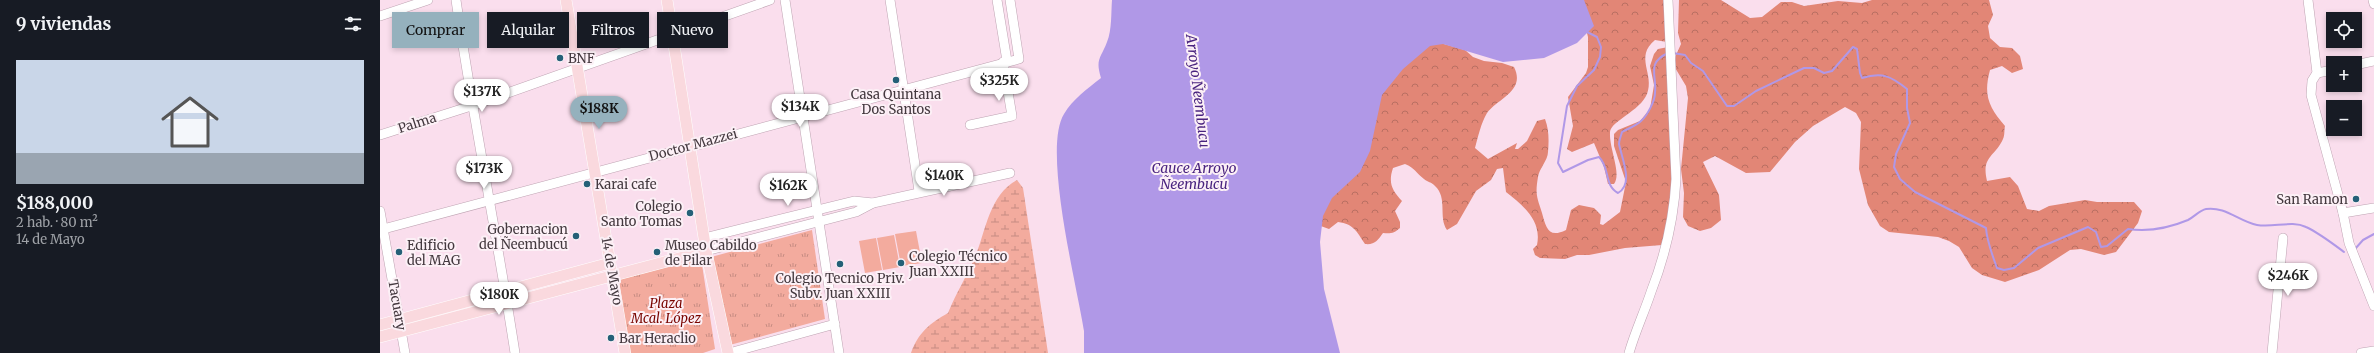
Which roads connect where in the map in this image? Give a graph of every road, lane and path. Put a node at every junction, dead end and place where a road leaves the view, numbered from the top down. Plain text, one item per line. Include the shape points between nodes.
1 (428, 0) edge
2 (456, 0) edge
3 (566, 0) edge
4 (667, 0) edge
5 (770, 0) edge
6 (785, 0) edge
7 (890, 0) edge
8 (997, 0) edge
9 (1010, 0) edge
10 (1668, 0) edge
11 (2308, 0) edge
12 (2373, 0) edge
13 (2374, 4) edge
14 (669, 12) edge
15 (728, 15) edge
16 (380, 16) edge
17 (657, 40) edge
18 (674, 48) edge
19 (1005, 61) junction
20 (2374, 61) edge
21 (2362, 64) edge
22 (577, 69) junction
23 (2326, 71) edge
24 (2317, 73) junction
25 (905, 88) junction
26 (471, 106) junction
27 (802, 117) junction
28 (970, 125) dead end
29 (380, 135) edge
30 (690, 146) junction
31 (594, 172) junction
32 (1010, 173) dead end
33 (919, 191) junction
34 (488, 200) junction
35 (873, 203) junction
36 (2374, 208) edge
37 (380, 210) edge
38 (817, 211) junction
39 (2343, 213) junction
40 (819, 222) junction
41 (382, 230) edge
42 (704, 238) junction
43 (2283, 238) dead end
44 (706, 251) junction
45 (610, 263) junction
46 (612, 275) junction
47 (507, 297) junction
48 (2374, 306) edge
49 (400, 319) junction
50 (835, 324) junction
51 (380, 325) edge
52 (402, 332) junction
53 (380, 337) edge
54 (2374, 351) edge
55 (404, 353) edge
56 (515, 353) edge
57 (625, 353) edge
58 (728, 353) edge
59 (840, 353) edge
60 (1629, 353) edge
61 (2272, 353) edge
62 (2361, 353) edge

1 - 16 street
2 - 26 street
3 - 22 main road, 14 de Mayo
4 - 14 main road
5 - 15 street, Palma
6 - 27 street
7 - 25 street
8 - 19 street
9 - 19 street, Doctor Mazzei via 1019,59
10 - 60 street via 1675,203 1652,291
11 - 24 street
12 - 13 street
17 - 22 street, Palma
18 - 30 main road
19 - 25 street, Doctor Mazzei
19 - 28 street via 1012,116
20 - 21 street
22 - 26 street, Palma
22 - 31 main road, 14 de Mayo
23 - 24 street
24 - 39 street via 2312,80 2311,95
25 - 27 street, Doctor Mazzei
25 - 33 street
26 - 29 street, Palma
26 - 34 street
27 - 30 street, Doctor Mazzei
27 - 38 street
30 - 31 street, Doctor Mazzei
30 - 42 main road
31 - 34 street, Doctor Mazzei
31 - 45 main road, 14 de Mayo
32 - 33 street
33 - 35 street
34 - 41 street, Doctor Mazzei
34 - 47 street
35 - 38 street via 854,201
35 - 40 street via 856,212
36 - 39 street
37 - 41 street, Tacuary
38 - 40 street
38 - 42 street
39 - 48 street via 2349,243
40 - 44 street
40 - 50 street
41 - 49 street, Tacuary
42 - 44 main road
43 - 61 street
44 - 46 main road
44 - 58 main road
45 - 46 main road, 14 de Mayo
45 - 47 main road
46 - 47 main road
46 - 57 main road, 14 de Mayo
47 - 49 main road
47 - 52 main road
47 - 56 street
49 - 51 main road
49 - 52 street, Tacuary
50 - 58 street
50 - 59 street
52 - 53 main road
52 - 55 street, Tacuary
54 - 62 street

